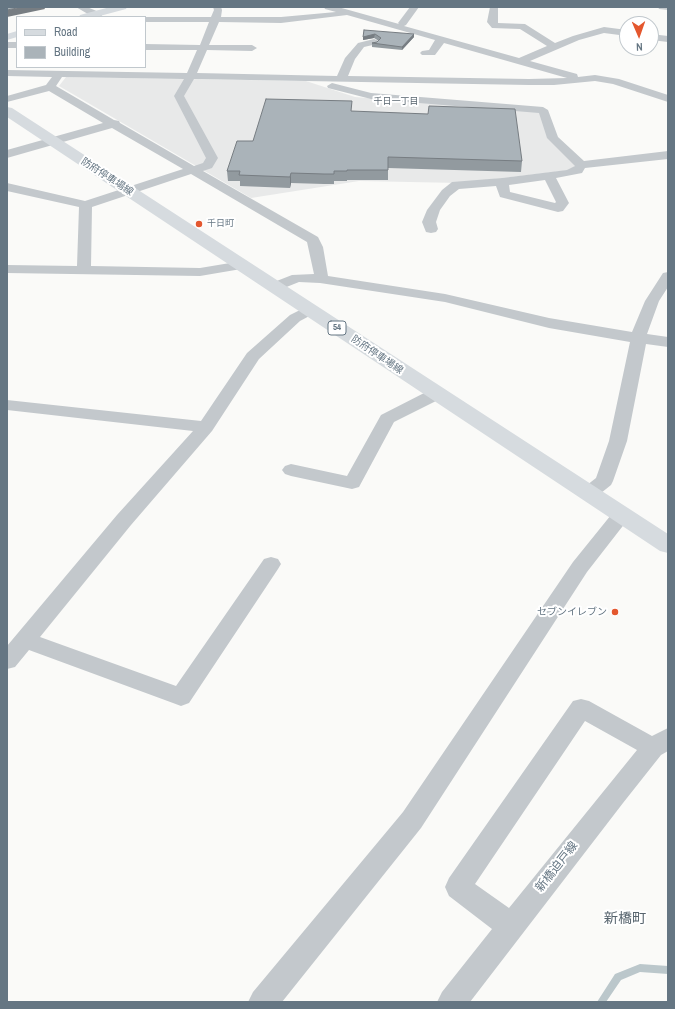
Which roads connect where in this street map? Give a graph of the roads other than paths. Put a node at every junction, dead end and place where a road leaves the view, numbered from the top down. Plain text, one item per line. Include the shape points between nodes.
1 (80, 7) edge
2 (122, 7) edge
3 (217, 7) edge
4 (328, 7) edge
5 (415, 7) edge
6 (494, 7) edge
7 (662, 7) edge
8 (668, 7) edge
9 (348, 10) edge
10 (97, 16) edge
11 (146, 19) edge
12 (215, 20) junction
13 (402, 23) junction
14 (619, 33) edge
15 (441, 39) junction
16 (374, 42) edge
17 (146, 47) edge
18 (203, 47) junction
19 (555, 47) junction
20 (252, 48) dead end
21 (425, 53) dead end
22 (524, 59) junction
23 (62, 71) edge
24 (7, 73) edge
25 (191, 76) junction
26 (319, 78) junction
27 (595, 78) junction
28 (341, 79) junction
29 (580, 80) junction
30 (50, 87) junction
31 (7, 99) edge
32 (668, 99) edge
33 (668, 108) edge
34 (7, 111) edge
35 (115, 124) junction
36 (52, 141) junction
37 (7, 154) edge
38 (668, 155) edge
39 (581, 165) junction
40 (193, 170) junction
41 (549, 176) junction
42 (502, 182) junction
43 (7, 187) edge
44 (128, 191) junction
45 (86, 205) junction
46 (431, 229) dead end
47 (242, 265) junction
48 (7, 269) edge
49 (84, 271) junction
50 (668, 276) edge
51 (320, 279) junction
52 (274, 287) junction
53 (310, 310) junction
54 (639, 338) junction
55 (668, 342) edge
56 (436, 394) junction
57 (7, 406) edge
58 (206, 427) junction
59 (292, 470) dead end
60 (589, 494) junction
61 (622, 514) junction
62 (668, 545) edge
63 (271, 564) dead end
64 (25, 640) junction
65 (7, 661) edge
66 (660, 743) edge
67 (511, 926) junction
68 (262, 1002) edge
69 (452, 1002) edge

1 - 10 street
2 - 10 main road
3 - 12 street
4 - 9 street
5 - 13 street
6 - 19 street via 492,22 495,26 522,26
7 - 8 street
9 - 12 street via 281,20
9 - 13 street
9 - 15 street
11 - 12 street
12 - 18 street
13 - 22 street
14 - 19 street via 604,30
15 - 21 street via 432,54
15 - 22 street
16 - 28 street via 361,45 350,58
17 - 18 street
18 - 20 street
18 - 25 street
19 - 22 street
22 - 27 street
22 - 29 street
23 - 24 street
23 - 25 street
23 - 30 street
25 - 26 street
25 - 40 street via 179,96 212,158 208,165
26 - 28 street
26 - 39 street via 326,84 371,96 543,110 553,138
27 - 29 street
27 - 32 street via 615,81
28 - 29 street via 554,82
29 - 33 street
30 - 31 street
30 - 35 street
34 - 36 main road, 防府停車場線 / 54
35 - 36 street
35 - 40 street
36 - 37 street
36 - 44 main road, 防府停車場線 / 54
38 - 39 street
39 - 41 street via 578,170
40 - 44 street
40 - 51 street via 313,240
41 - 42 street
41 - 42 street via 563,203 558,208 504,194
42 - 46 street via 456,185 446,193 434,210 429,222
43 - 45 street
44 - 45 street
44 - 47 main road, 防府停車場線 / 54
45 - 49 street
47 - 49 street via 200,272
47 - 52 main road, 防府停車場線 / 54
48 - 49 street
50 - 54 street via 652,300
51 - 52 street via 297,278
51 - 54 street via 445,298 550,323
52 - 53 main road, 防府停車場線 / 54
53 - 56 main road, 防府停車場線 / 54
53 - 58 street via 295,318 253,356
54 - 55 street
54 - 60 street via 618,441 604,481
56 - 59 street via 387,419 352,483
56 - 60 main road, 防府停車場線 / 54
57 - 58 street
58 - 64 street via 124,520
60 - 61 main road, 防府停車場線 / 54
61 - 62 main road, 防府停車場線 / 54
61 - 68 street via 580,567 412,820
63 - 64 street via 181,697
64 - 65 street
66 - 67 street, 新橋迫戸線 via 614,795
66 - 67 street via 581,708 458,887
67 - 69 street, 新橋迫戸線

